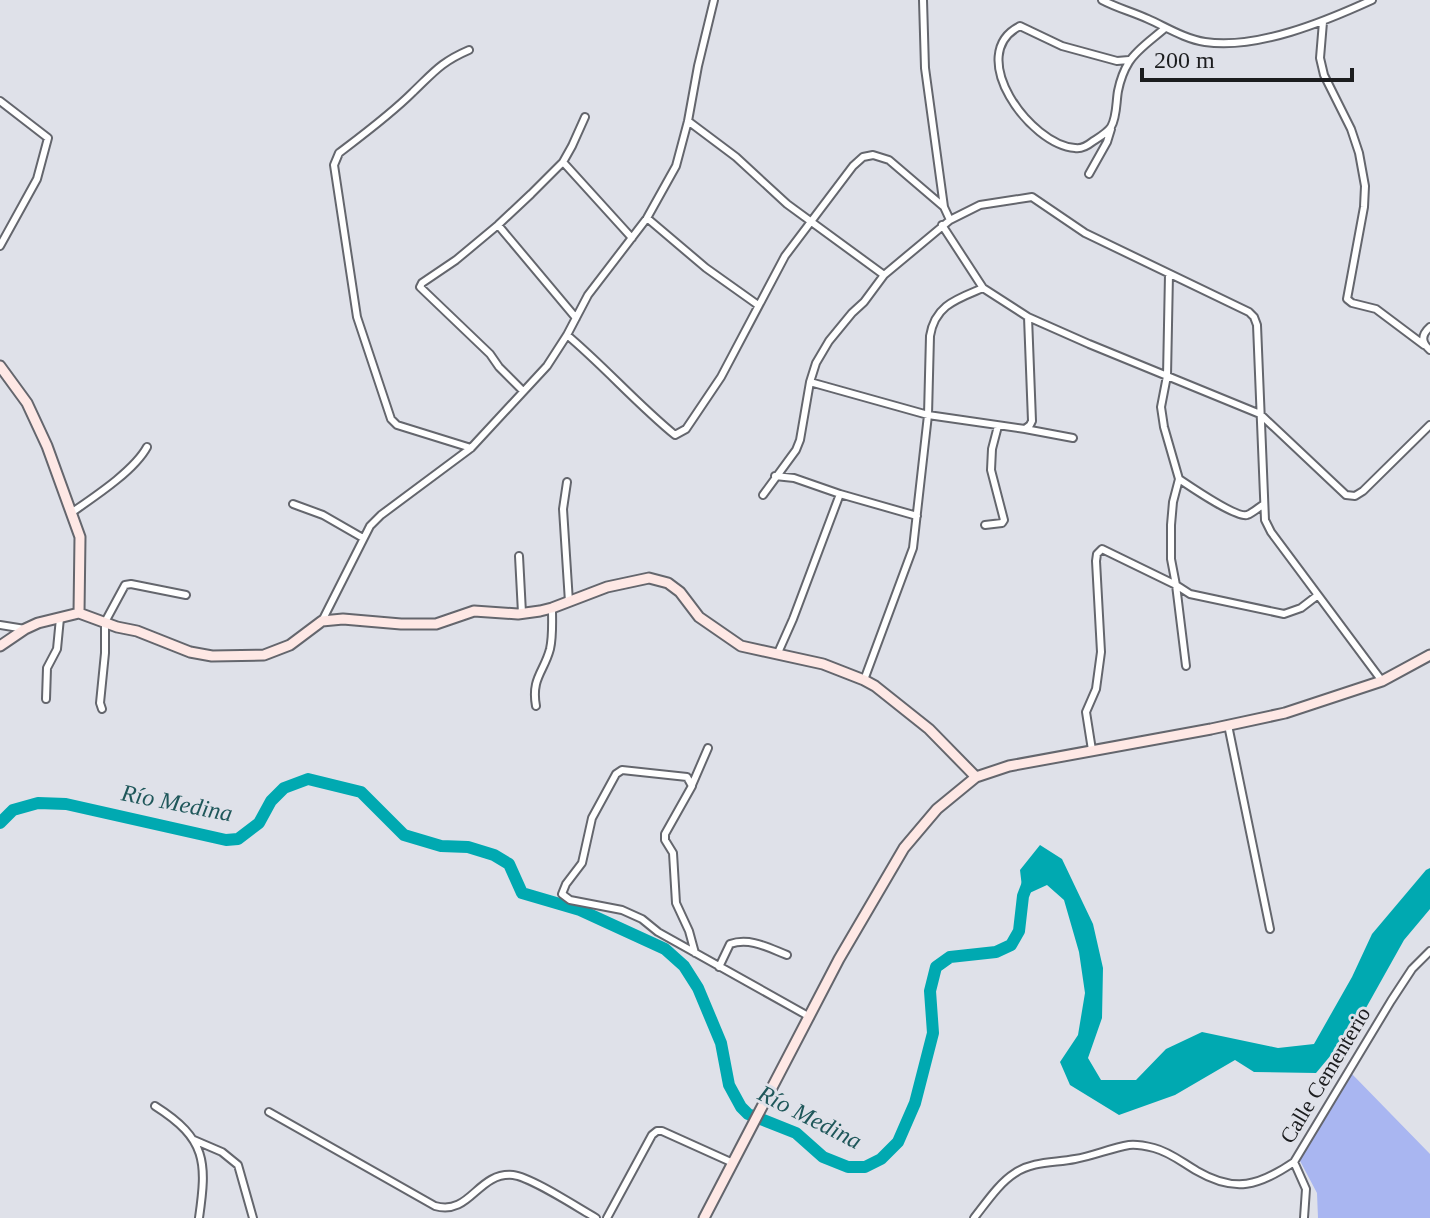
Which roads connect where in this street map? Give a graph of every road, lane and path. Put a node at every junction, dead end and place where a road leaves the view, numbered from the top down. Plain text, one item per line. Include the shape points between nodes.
1 (714, 0) edge
2 (923, 0) edge
3 (1102, 0) edge
4 (1372, 0) edge
5 (1323, 22) junction
6 (1165, 28) junction
7 (469, 50) dead end
8 (1129, 60) junction
9 (0, 101) edge
10 (585, 117) dead end
11 (688, 121) junction
12 (1113, 125) junction
13 (563, 162) junction
14 (1089, 174) dead end
15 (944, 207) junction
16 (647, 218) junction
17 (950, 220) junction
18 (810, 222) junction
19 (498, 225) junction
20 (942, 225) junction
21 (632, 238) junction
22 (0, 246) edge
23 (1169, 274) junction
24 (884, 275) junction
25 (983, 288) junction
26 (758, 305) junction
27 (1028, 317) junction
28 (576, 318) junction
29 (1430, 327) edge
30 (567, 335) junction
31 (1424, 345) junction
32 (1430, 350) edge
33 (0, 366) edge
34 (1167, 376) junction
35 (4, 377) edge
36 (810, 382) junction
37 (523, 391) junction
38 (1260, 414) junction
39 (928, 415) junction
40 (1430, 425) edge
41 (998, 426) junction
42 (1025, 429) junction
43 (1073, 438) dead end
44 (147, 447) dead end
45 (471, 448) junction
46 (775, 476) junction
47 (1179, 479) junction
48 (567, 482) dead end
49 (840, 494) junction
50 (763, 495) dead end
51 (293, 504) dead end
52 (1264, 504) junction
53 (71, 513) junction
54 (917, 516) junction
55 (985, 525) dead end
56 (363, 538) junction
57 (519, 556) dead end
58 (1176, 585) junction
59 (186, 595) dead end
60 (1318, 595) junction
61 (569, 602) junction
62 (552, 608) junction
63 (79, 613) junction
64 (522, 613) junction
65 (60, 618) junction
66 (322, 621) junction
67 (105, 622) junction
68 (0, 625) edge
69 (25, 629) junction
70 (0, 646) edge
71 (777, 655) junction
72 (1430, 655) edge
73 (1186, 666) dead end
74 (864, 680) junction
75 (1382, 681) junction
76 (46, 699) dead end
77 (536, 706) dead end
78 (102, 709) dead end
79 (1228, 725) junction
80 (708, 748) dead end
81 (1092, 750) junction
82 (976, 777) junction
83 (692, 786) junction
84 (1270, 929) dead end
85 (1430, 951) edge
86 (695, 953) junction
87 (787, 955) dead end
88 (719, 967) junction
89 (810, 1017) junction
90 (155, 1106) dead end
91 (269, 1112) dead end
92 (194, 1140) junction
93 (1294, 1162) junction
94 (733, 1163) junction
95 (199, 1218) edge
96 (253, 1218) edge
97 (596, 1218) edge
98 (607, 1218) edge
99 (704, 1218) edge
100 (974, 1218) edge
101 (1304, 1218) edge

1 - 11 street
2 - 15 street via 925,68
3 - 6 street
4 - 5 street
5 - 6 street via 1225,44
5 - 31 street via 1324,75 1351,129 1365,186 1347,299 1376,309
6 - 8 street
7 - 45 street via 429,74 339,153 334,165 357,317 391,419
8 - 12 street
8 - 12 street via 1062,46 1020,26 997,56 1012,98 1043,135 1080,148
9 - 22 street via 48,138 37,179
10 - 13 street
11 - 16 street via 676,166
11 - 18 street
12 - 14 street
13 - 19 street
13 - 21 street
15 - 17 street
15 - 18 street via 889,160 873,155 853,166
16 - 21 street
16 - 26 street
17 - 20 street
17 - 23 street via 980,205 1032,197 1073,226
18 - 24 street
18 - 26 street
19 - 28 street
19 - 37 street via 420,287
20 - 24 street
20 - 25 street
21 - 28 street
23 - 34 street
23 - 38 street via 1254,317
24 - 36 street via 829,341
25 - 27 street
25 - 39 street via 950,302 932,323
26 - 30 street via 721,377 686,429 675,435
27 - 34 street
27 - 42 street via 1032,421
28 - 30 street
29 - 31 street via 1422,338
30 - 37 street
31 - 32 street
33 - 35 street
34 - 38 street
34 - 47 street via 1161,407
35 - 53 street via 27,403
36 - 39 street
36 - 46 street via 800,440
37 - 45 street
38 - 40 street via 1346,495 1355,496
38 - 52 street
39 - 41 street
39 - 54 street
41 - 42 street
41 - 55 street via 991,470 1004,520
42 - 43 street
44 - 53 street
45 - 56 street via 381,515
46 - 49 street
46 - 50 street
47 - 52 street via 1241,515
47 - 58 street via 1171,525
48 - 61 street via 563,509
49 - 54 street
49 - 71 street
51 - 56 street
52 - 60 street via 1271,532
53 - 63 street via 80,537
54 - 74 street via 913,548
56 - 66 street
57 - 64 street
58 - 60 street via 1190,594 1284,614
58 - 73 street
58 - 81 street via 1102,549 1097,554 1101,652 1096,689 1086,712
59 - 67 street via 125,585
60 - 75 street
61 - 62 street
61 - 71 street via 649,578 668,583 699,617 741,646
62 - 64 street
62 - 77 street via 552,638 536,679
63 - 65 street
63 - 67 street
64 - 66 street via 474,611 436,624
65 - 69 street
65 - 76 street via 57,649 47,668
66 - 67 street via 290,645 241,657 190,652
67 - 78 street
68 - 69 street
69 - 70 street
71 - 74 street via 823,664
72 - 75 street
74 - 82 street via 929,729
75 - 79 street via 1285,713
79 - 81 street
79 - 84 street
80 - 83 street
81 - 82 street
82 - 89 street via 937,809 904,848
83 - 86 street via 665,840 673,853 676,903
83 - 86 street via 687,777 622,770 616,774 592,818 582,863 562,894 622,910
85 - 93 street, Calle Cementerio via 1391,1001
86 - 88 street
87 - 88 street via 738,941 730,944
88 - 89 street
89 - 94 street
90 - 92 street
91 - 97 street via 435,1206 460,1205 489,1180 512,1175
92 - 95 street via 204,1179
92 - 96 street via 238,1165
93 - 100 street, Calle Cementerio via 1258,1182 1228,1185 1157,1148 1129,1145 1027,1167 1007,1179
93 - 101 street via 1306,1189
94 - 98 street via 657,1131
94 - 99 street

